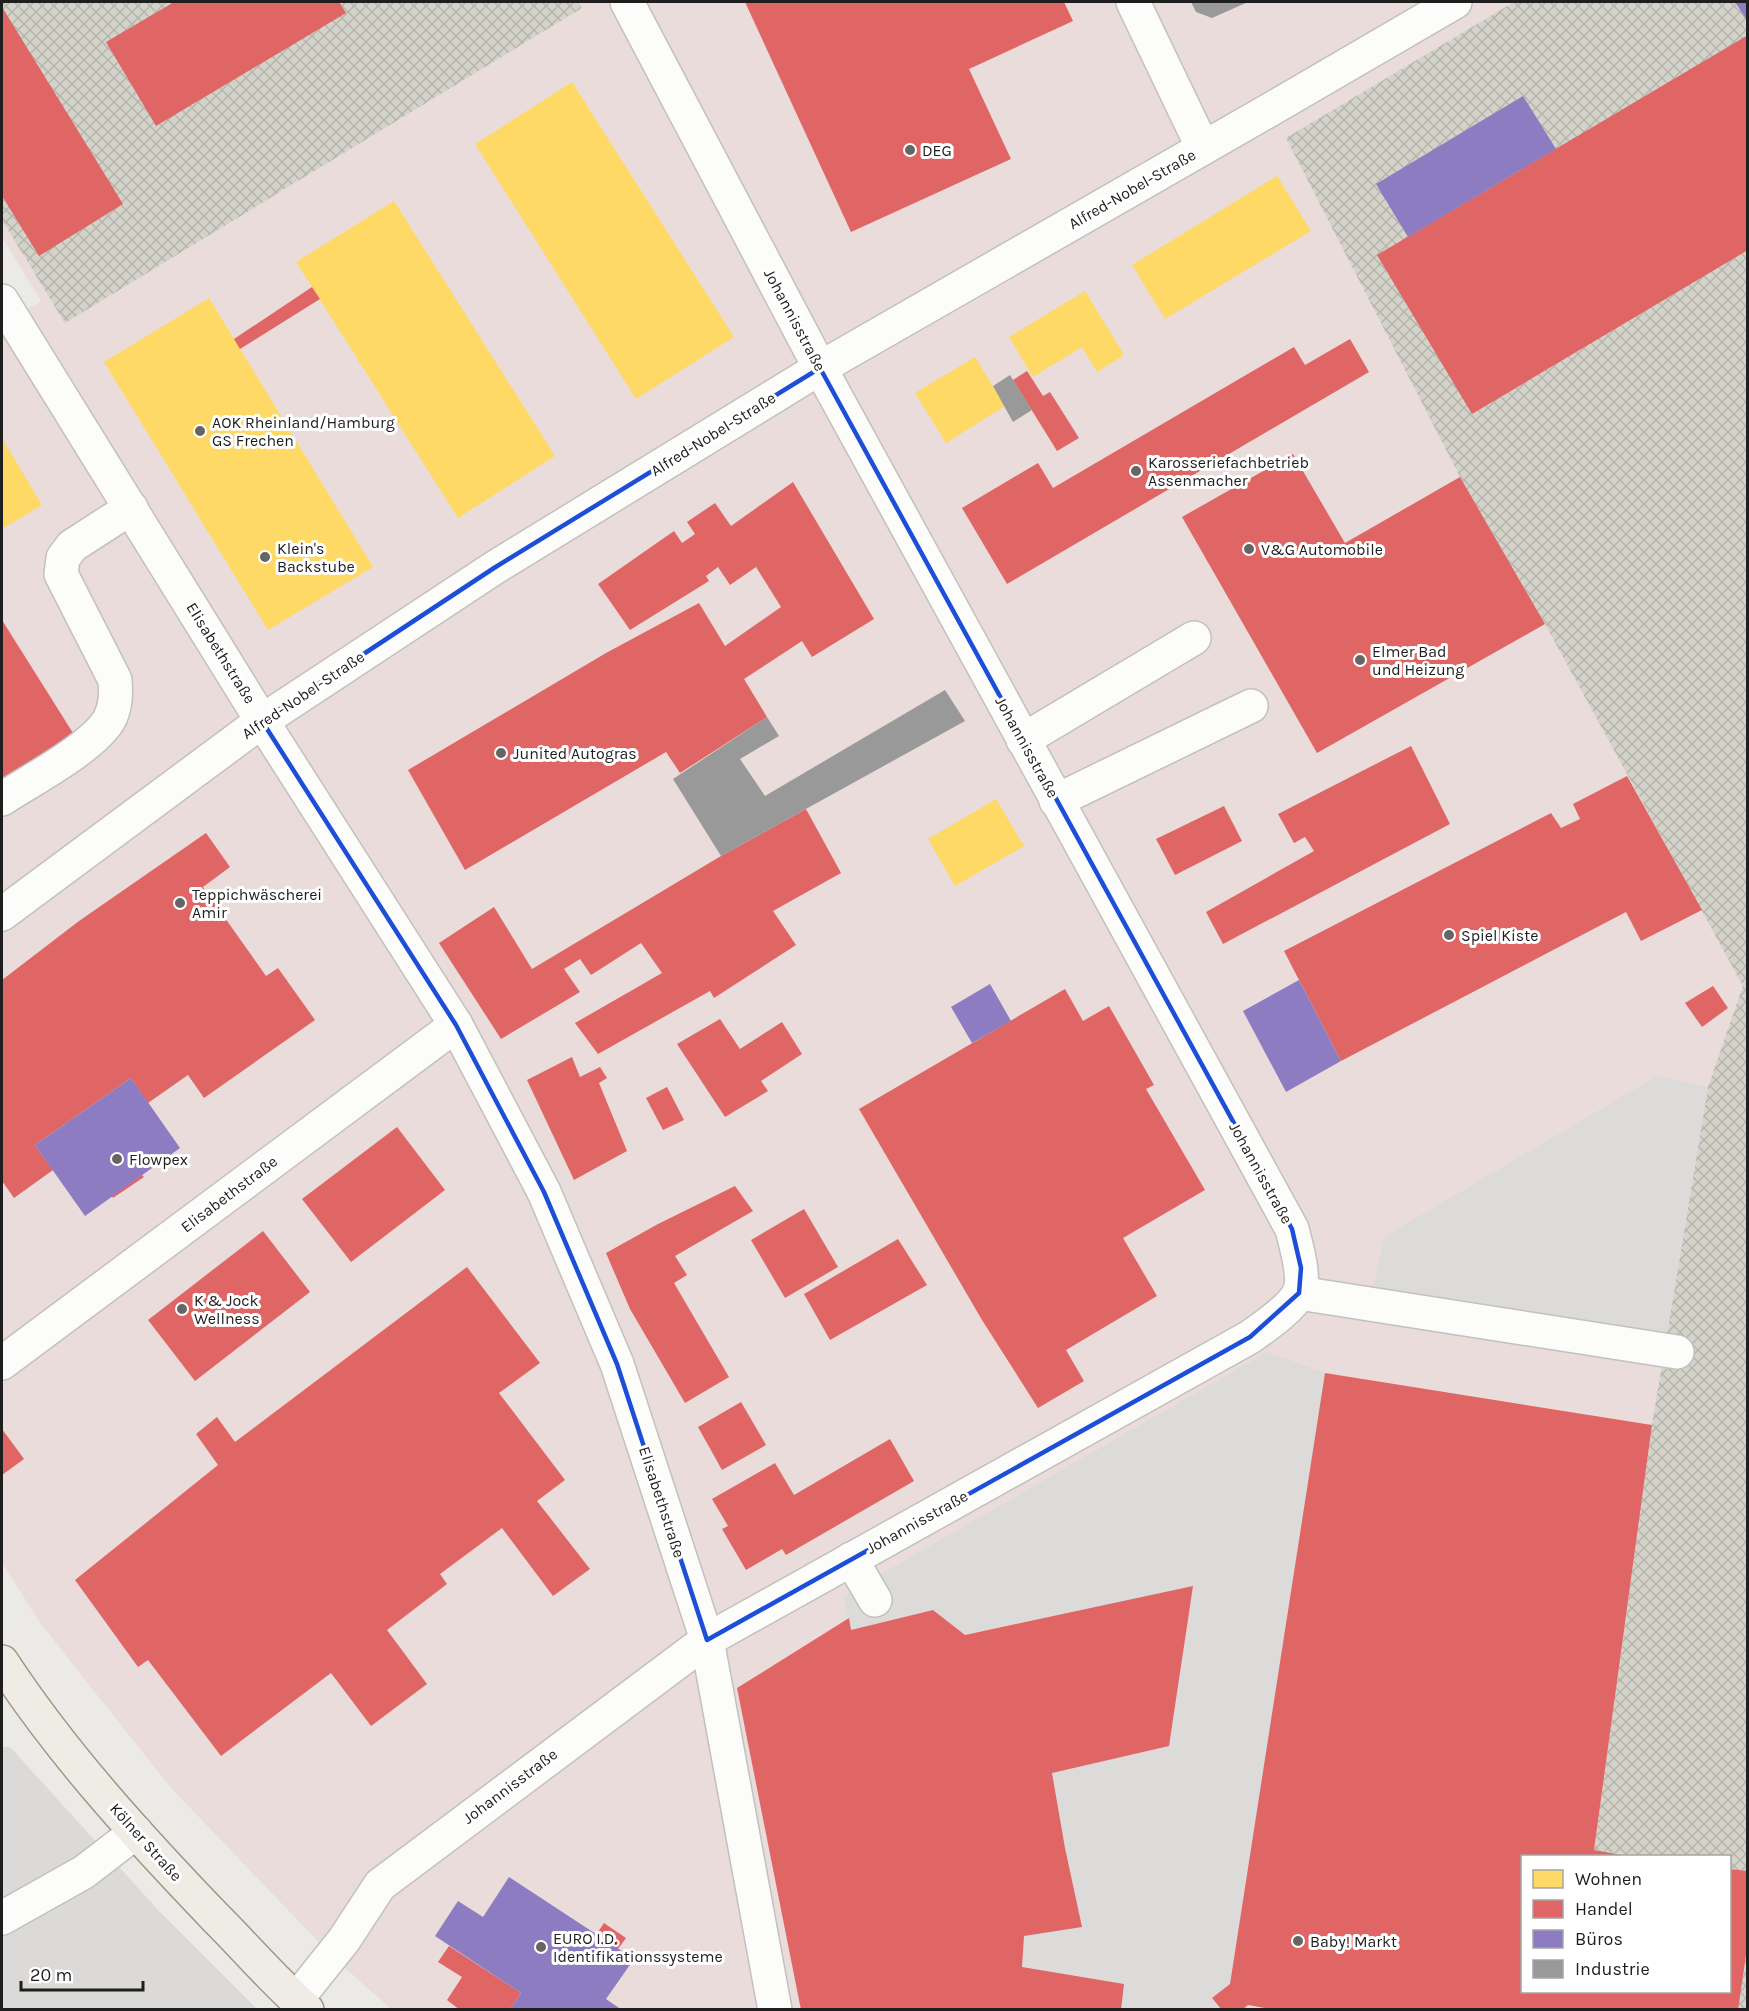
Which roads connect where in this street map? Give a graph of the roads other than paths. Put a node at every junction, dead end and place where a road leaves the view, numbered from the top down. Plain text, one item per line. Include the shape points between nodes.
1 (627, 2) edge
2 (1133, 2) edge
3 (1455, 2) edge
4 (1203, 148) junction
5 (4, 309) edge
6 (820, 368) junction
7 (131, 508) junction
8 (1194, 638) dead end
9 (1251, 706) dead end
10 (262, 720) junction
11 (1023, 740) junction
12 (2, 799) edge
13 (1056, 801) junction
14 (2, 914) edge
15 (456, 1025) junction
16 (1299, 1293) junction
17 (1677, 1352) dead end
18 (2, 1363) edge
19 (851, 1559) junction
20 (875, 1600) dead end
21 (706, 1640) junction
22 (3, 1667) edge
23 (136, 1832) junction
24 (2, 1918) edge
25 (302, 2005) edge
26 (775, 2010) edge

1 - 6 street, Johannisstraße
2 - 4 street
3 - 4 street, Alfred-Nobel-Straße
4 - 6 street, Alfred-Nobel-Straße
5 - 7 street, Elisabethstraße
6 - 10 street, Alfred-Nobel-Straße via 494,568
6 - 11 street, Johannisstraße
7 - 10 street, Elisabethstraße
7 - 12 street via 72,546 63,558 61,574 115,680 116,698 110,719 96,737
8 - 11 street
9 - 13 street
10 - 14 street, Alfred-Nobel-Straße
10 - 15 street, Elisabethstraße
11 - 13 street, Johannisstraße
13 - 16 street, Johannisstraße via 1292,1229 1301,1268
15 - 18 street, Elisabethstraße
15 - 21 street, Elisabethstraße via 544,1192 617,1364
16 - 17 street
16 - 19 street, Johannisstraße via 1250,1337
19 - 20 street
19 - 21 street, Johannisstraße
21 - 25 street, Johannisstraße via 380,1885
21 - 26 street, Elisabethstraße
22 - 23 main road, Kölner Straße via 68,1753
23 - 24 street via 84,1872
23 - 25 main road, Kölner Straße

